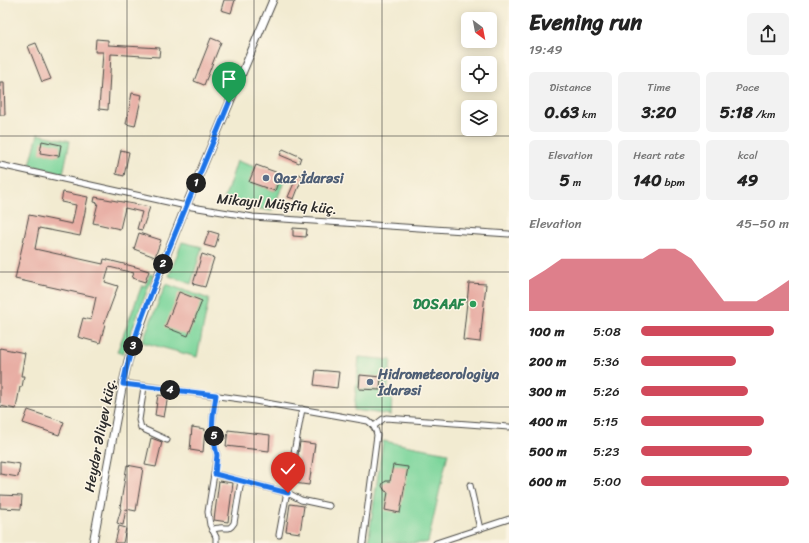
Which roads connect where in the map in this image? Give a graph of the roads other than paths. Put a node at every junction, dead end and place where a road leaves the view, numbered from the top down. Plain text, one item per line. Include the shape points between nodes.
1 (273, 0) edge
2 (0, 165) edge
3 (186, 206) junction
4 (509, 234) edge
5 (123, 384) junction
6 (144, 387) junction
7 (216, 395) junction
8 (302, 409) junction
9 (374, 426) junction
10 (509, 427) edge
11 (167, 440) dead end
12 (215, 474) junction
13 (241, 481) junction
14 (470, 485) dead end
15 (286, 492) junction
16 (329, 506) dead end
17 (509, 519) edge
18 (480, 529) junction
19 (212, 530) junction
20 (279, 535) dead end
21 (93, 543) edge
22 (216, 543) edge
23 (363, 543) edge
24 (436, 543) edge

1 - 3 main road, Heydər Əliyev küç.
2 - 3 street, Mikayıl Müşfiq küç.
3 - 4 street, Mikayıl Müşfiq küç. via 265,218
3 - 5 main road, Heydər Əliyev küç. via 136,337
5 - 6 street
5 - 21 main road, Heydər Əliyev küç.
6 - 7 street
6 - 11 street via 139,420 141,428
7 - 8 street
7 - 12 street via 212,432 217,455
8 - 9 street via 364,419
8 - 15 street
9 - 10 street via 386,418
9 - 23 street via 377,435
12 - 13 street
12 - 19 street via 208,512
13 - 15 street
13 - 19 street via 232,527
14 - 18 street
15 - 16 street via 301,500
15 - 20 street
17 - 18 street
18 - 24 street
19 - 22 street

